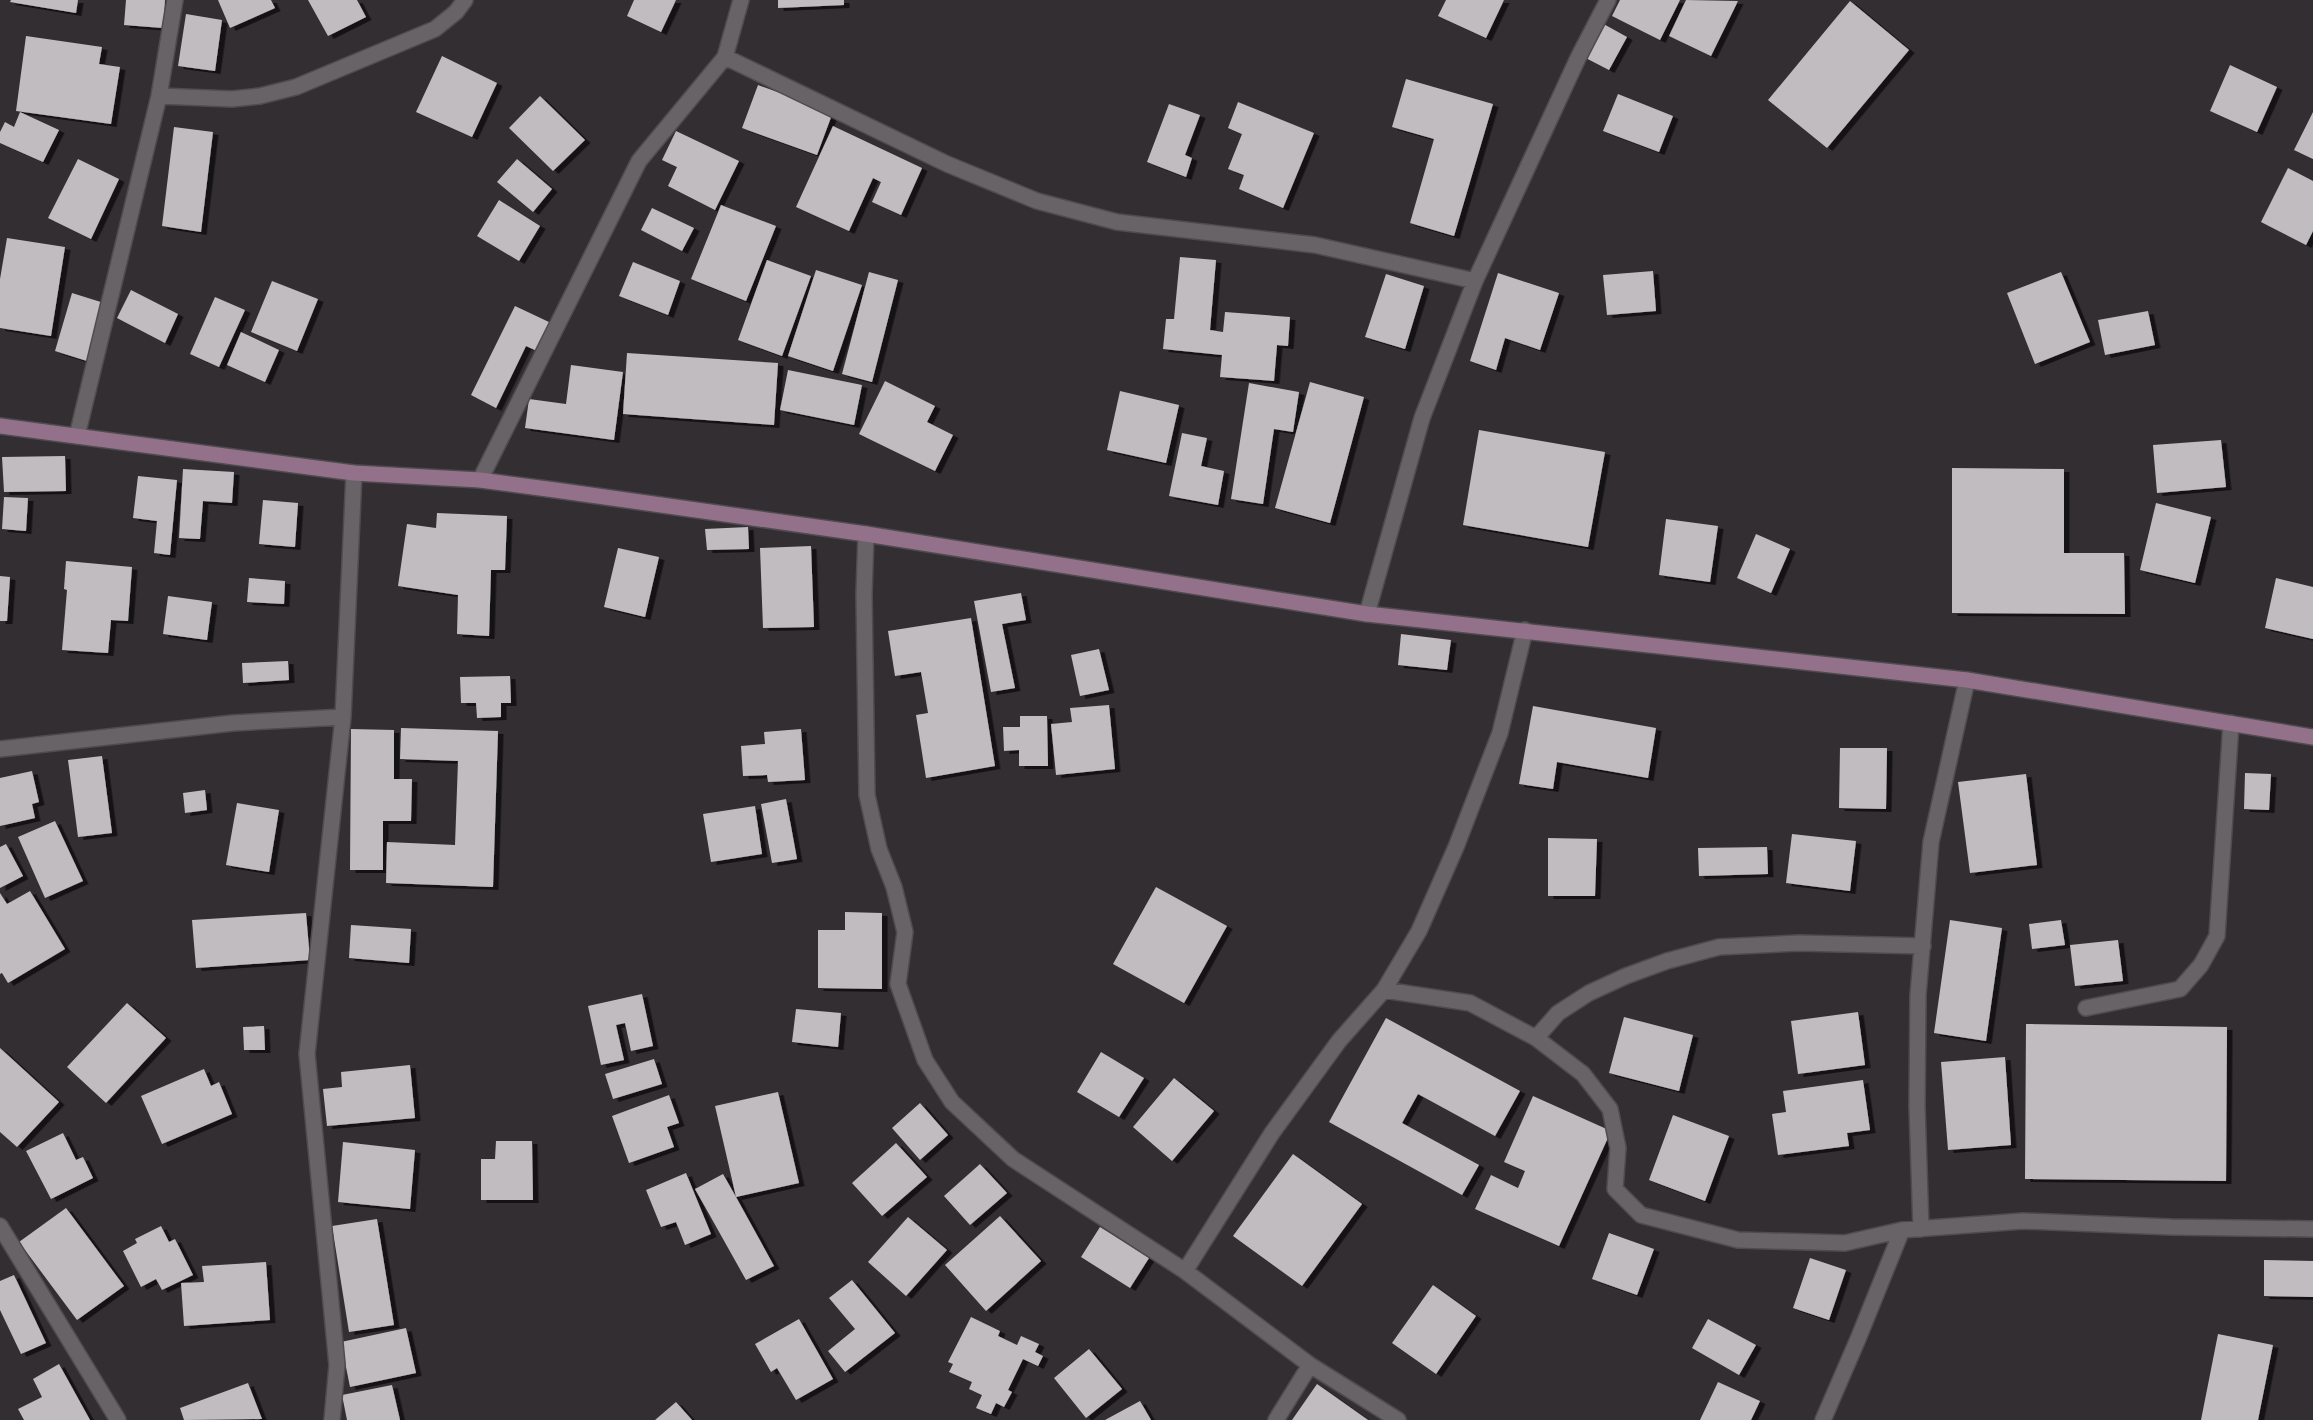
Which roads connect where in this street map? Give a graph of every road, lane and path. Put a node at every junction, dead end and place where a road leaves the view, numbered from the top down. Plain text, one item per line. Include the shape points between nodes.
1 (175, 0) edge
2 (465, 0) edge
3 (741, 0) edge
4 (1608, 0) edge
5 (725, 57) junction
6 (159, 96) junction
7 (1475, 281) junction
8 (0, 426) edge
9 (77, 436) junction
10 (354, 474) junction
11 (480, 480) junction
12 (866, 534) junction
13 (1367, 614) junction
14 (1525, 630) junction
15 (1967, 680) junction
16 (343, 717) junction
17 (2231, 723) junction
18 (2313, 737) edge
19 (0, 749) edge
20 (1923, 946) junction
21 (1384, 990) junction
22 (2086, 1008) dead end
23 (1536, 1038) junction
24 (0, 1226) edge
25 (1921, 1229) junction
26 (2313, 1229) edge
27 (1902, 1230) junction
28 (1185, 1271) junction
29 (1310, 1364) junction
30 (118, 1420) edge
31 (332, 1420) edge
32 (1276, 1420) edge
33 (1398, 1420) edge
34 (1823, 1420) edge

1 - 6 street
2 - 6 street via 456,12 434,29 296,87 232,99
3 - 5 street
4 - 7 street
5 - 7 street via 948,164 1037,201 1117,222 1315,245
5 - 11 street via 638,161
6 - 9 street
7 - 13 street via 1422,418
8 - 9 main road
9 - 10 main road
10 - 11 main road
10 - 16 street
11 - 12 main road
12 - 13 main road
12 - 28 street via 866,795 905,932 898,984 925,1060 952,1102 1013,1159
13 - 14 main road
14 - 15 main road
14 - 21 street via 1500,733 1456,847 1419,931
15 - 17 main road
15 - 20 street via 1931,842
16 - 19 street via 233,723
16 - 31 street via 307,1054 337,1365
17 - 18 main road
17 - 22 street via 2217,936 2201,965 2180,989
20 - 23 street via 1799,942 1719,947 1667,961 1589,993 1558,1013
20 - 25 street via 1918,995 1917,1106
21 - 23 street via 1470,1003
21 - 28 street via 1339,1041 1272,1133
23 - 27 street via 1583,1074 1610,1109 1618,1148 1615,1189 1641,1215 1738,1240 1844,1243
24 - 30 street
25 - 26 street via 2023,1221
25 - 27 street
27 - 34 street
28 - 29 street
29 - 32 street
29 - 33 street

